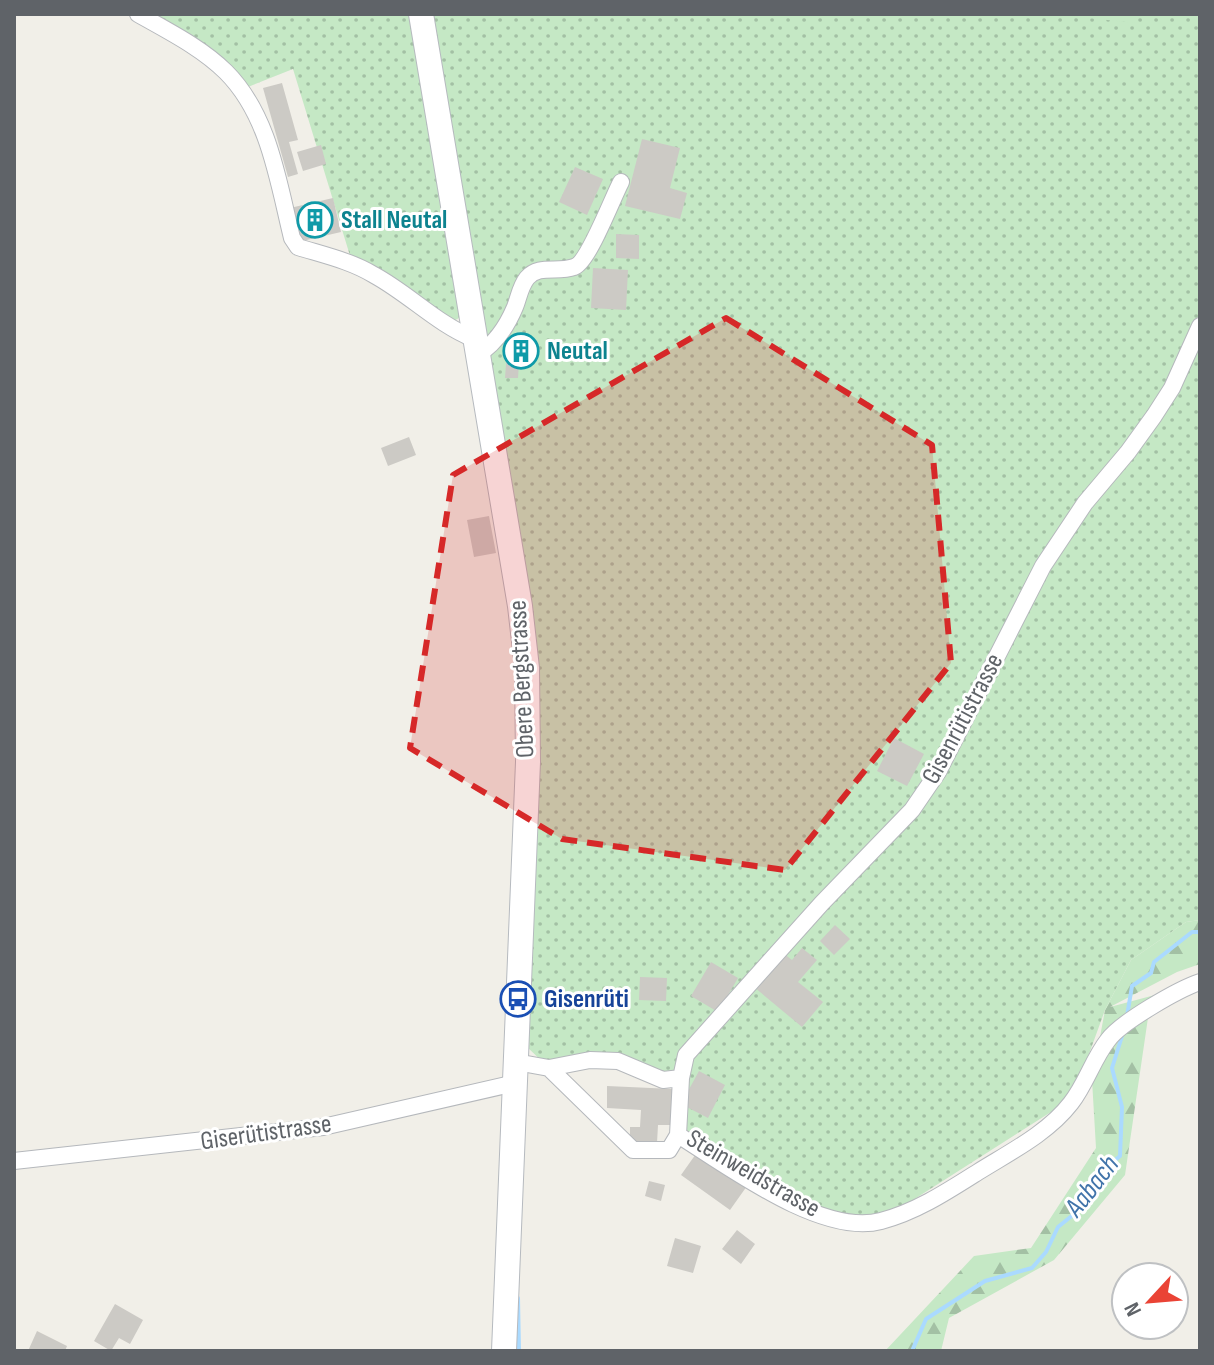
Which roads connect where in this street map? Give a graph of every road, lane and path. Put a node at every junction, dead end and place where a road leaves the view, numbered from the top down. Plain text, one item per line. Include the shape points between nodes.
1 (138, 14) edge
2 (421, 14) edge
3 (621, 182) dead end
4 (1200, 326) edge
5 (476, 347) junction
6 (1200, 982) edge
7 (549, 1068) junction
8 (515, 1073) junction
9 (681, 1078) junction
10 (678, 1135) junction
11 (14, 1161) edge
12 (504, 1351) edge

1 - 5 street via 225,71 248,98 268,143 298,247 376,275
2 - 5 main road, Obere Bergstrasse
3 - 5 street via 582,263 535,271 488,349
4 - 9 street, Gisenrütistrasse via 1154,416 1043,566 938,772 912,810 686,1055
5 - 8 main road, Obere Bergstrasse via 527,668
6 - 10 street, Steinweidstrasse via 1181,988 1109,1037 1071,1103 1043,1131 954,1187 880,1221 838,1222 802,1208
7 - 8 street
7 - 9 street via 618,1061 663,1080
7 - 10 street via 633,1150 669,1150
8 - 11 street, Giserütistrasse via 323,1127
8 - 12 main road, Obere Bergstrasse
9 - 10 street, Steinweidstrasse

